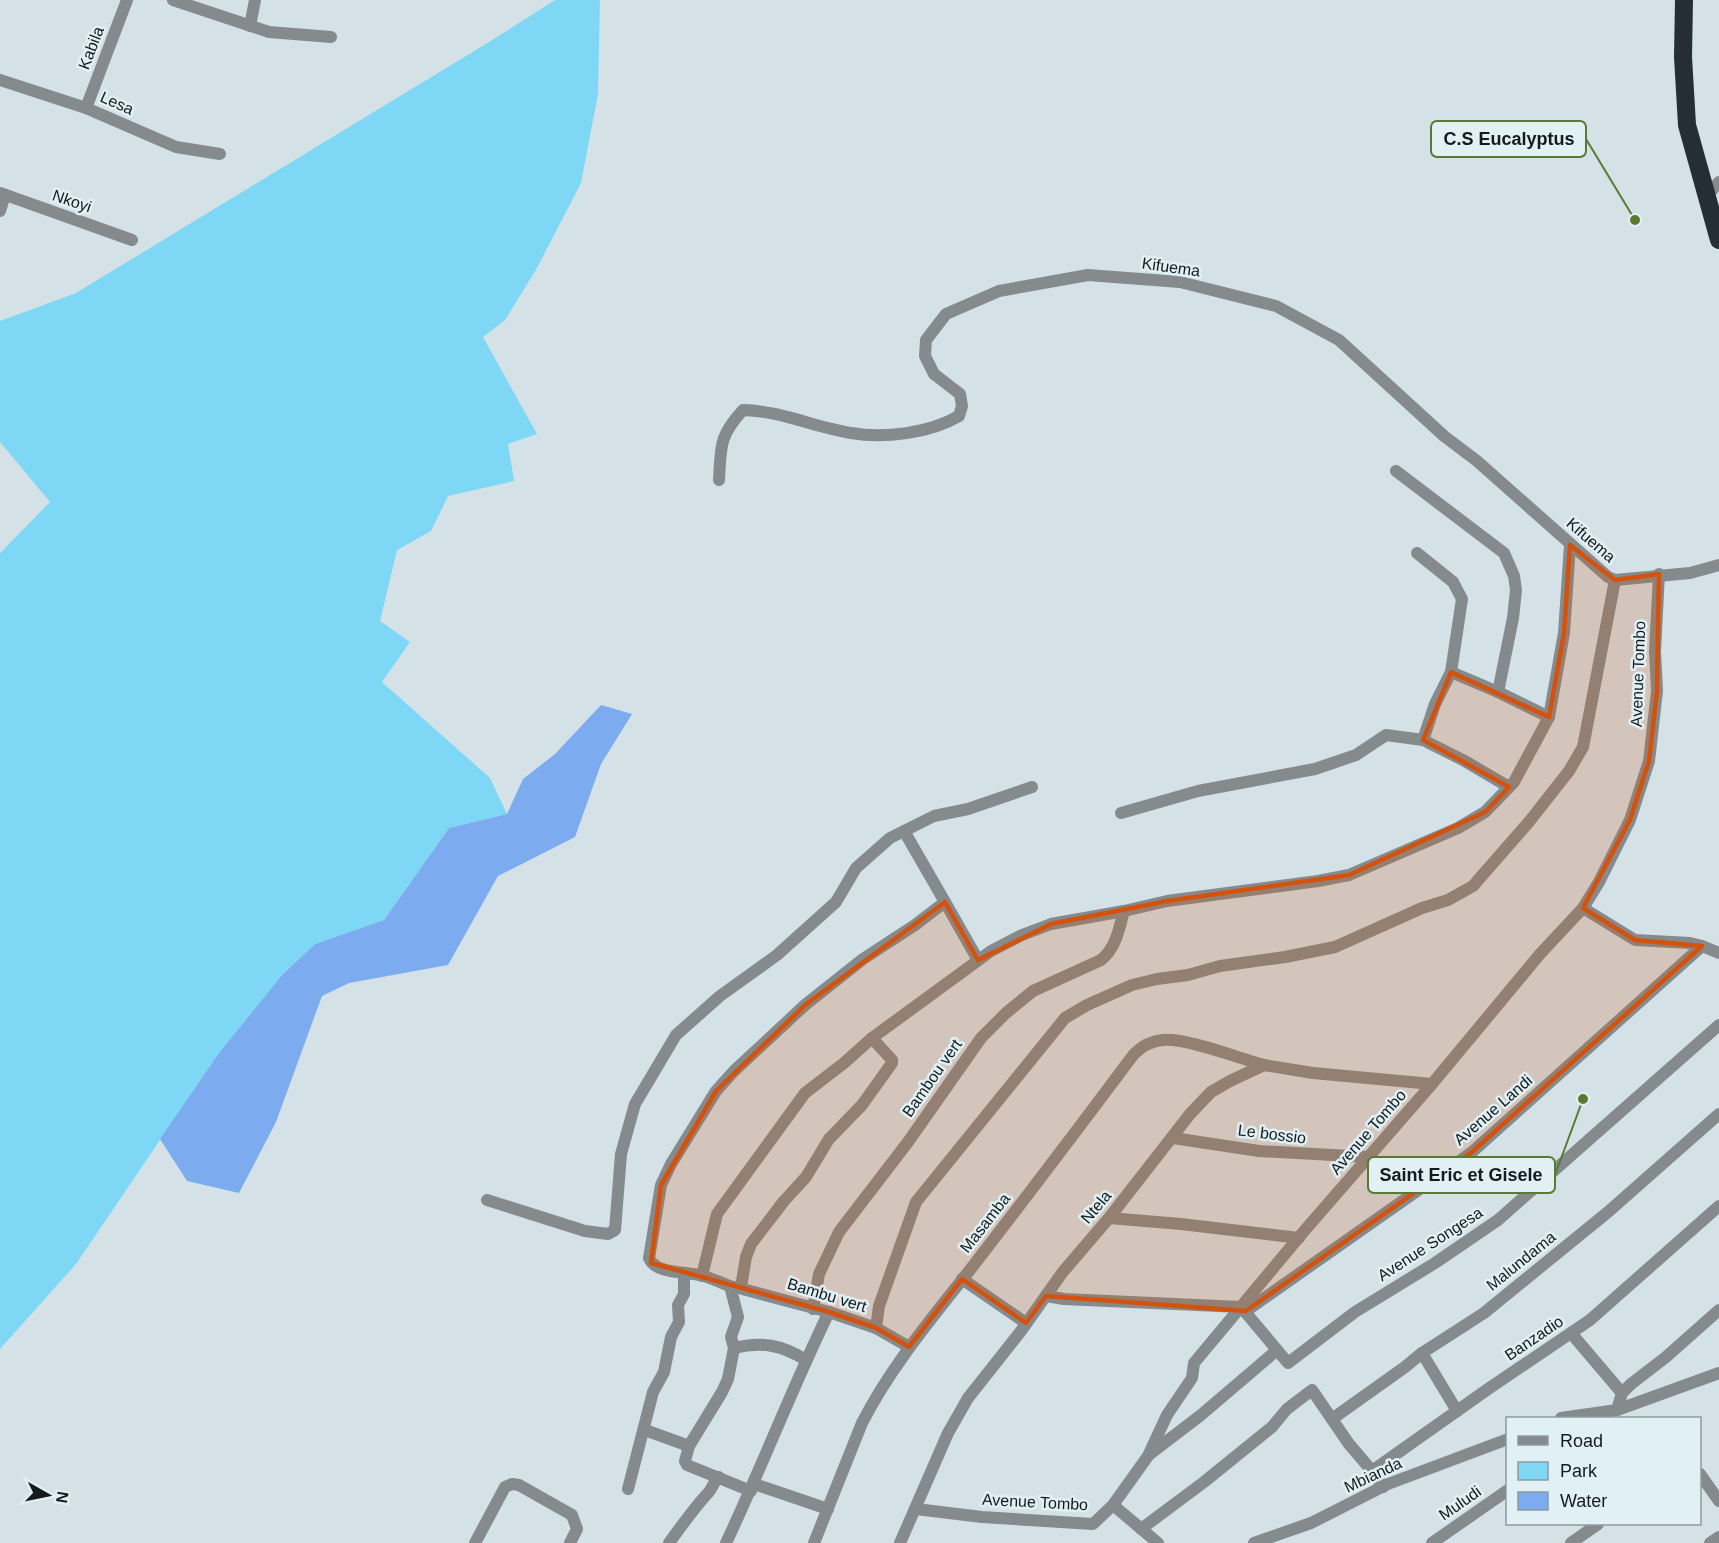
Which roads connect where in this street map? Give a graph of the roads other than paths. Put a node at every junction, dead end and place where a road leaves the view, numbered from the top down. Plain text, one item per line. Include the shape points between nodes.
1 (127, 0) edge
2 (173, 0) edge
3 (255, 0) edge
4 (1684, 0) edge
5 (250, 26) junction
6 (332, 37) dead end
7 (0, 80) edge
8 (87, 108) junction
9 (220, 154) dead end
10 (1719, 182) edge
11 (3, 194) edge
12 (1706, 197) junction
13 (0, 211) edge
14 (132, 240) dead end
15 (1719, 240) edge
16 (1396, 471) dead end
17 (719, 480) dead end
18 (1570, 545) junction
19 (1417, 553) dead end
20 (1719, 565) edge
21 (1659, 574) junction
22 (1615, 580) junction
23 (1451, 672) junction
24 (1498, 692) junction
25 (1549, 717) junction
26 (1423, 740) junction
27 (1032, 787) dead end
28 (1509, 788) junction
29 (1120, 813) dead end
30 (904, 831) junction
31 (945, 902) junction
32 (1583, 908) junction
33 (1124, 911) junction
34 (1702, 946) junction
35 (1719, 953) edge
36 (978, 960) junction
37 (1719, 1025) edge
38 (872, 1038) junction
39 (1263, 1065) junction
40 (1432, 1084) junction
41 (1719, 1114) edge
42 (1173, 1138) junction
43 (1368, 1158) junction
44 (487, 1200) dead end
45 (1719, 1206) edge
46 (1109, 1218) junction
47 (1299, 1238) junction
48 (684, 1273) junction
49 (702, 1275) junction
50 (962, 1279) junction
51 (736, 1287) junction
52 (1046, 1296) junction
53 (813, 1309) junction
54 (1244, 1309) junction
55 (1719, 1310) edge
56 (829, 1312) junction
57 (1026, 1323) junction
58 (876, 1328) junction
59 (1571, 1333) junction
60 (909, 1347) junction
61 (734, 1348) junction
62 (1277, 1350) junction
63 (1422, 1353) junction
64 (806, 1360) junction
65 (1719, 1373) edge
66 (1622, 1393) junction
67 (1617, 1410) junction
68 (1457, 1411) junction
69 (1585, 1417) edge
70 (1332, 1419) junction
71 (645, 1430) junction
72 (1506, 1440) edge
73 (689, 1446) junction
74 (1148, 1456) junction
75 (1372, 1471) junction
76 (1701, 1475) edge
77 (719, 1477) junction
78 (752, 1487) junction
79 (1383, 1487) junction
80 (628, 1489) dead end
81 (1506, 1491) edge
82 (1719, 1502) edge
83 (1113, 1505) junction
84 (828, 1509) junction
85 (916, 1509) junction
86 (1597, 1525) edge
87 (1141, 1529) junction
88 (1719, 1538) edge
89 (475, 1543) edge
90 (570, 1543) edge
91 (669, 1543) edge
92 (726, 1543) edge
93 (814, 1543) edge
94 (900, 1543) edge
95 (1158, 1543) edge
96 (1254, 1543) edge
97 (1432, 1543) edge
98 (1571, 1543) edge
99 (1710, 1543) edge

1 - 8 street, Kabila
2 - 5 street
3 - 5 street
4 - 12 highway via 1687,125
5 - 6 street via 269,32
7 - 8 street, Lesa
8 - 9 street, Lesa via 166,143
10 - 12 street
11 - 13 street
11 - 14 street, Nkoyi
12 - 15 highway
16 - 24 street via 1504,553 1516,590
17 - 18 street, Kifuema via 721,447 728,426 743,410 764,411 852,434 906,434 946,424 959,416 960,394 934,374 925,356 926,340 946,314 999,291 1088,274 1180,282 1276,306 1339,340
18 - 22 street, Kifuema
18 - 25 street via 1564,633
19 - 23 street via 1453,582 1462,598
20 - 21 street, Kifuema via 1690,573
21 - 22 street, Kifuema
21 - 32 street, Avenue Tombo via 1655,651 1658,691 1649,761 1630,820
22 - 58 street via 1583,747 1528,823 1473,886 1335,947 1132,985 1065,1018 916,1202 879,1306
23 - 24 street
23 - 26 street
24 - 25 street
25 - 28 street
26 - 28 street
26 - 29 street via 1386,735 1356,755 1315,770 1198,791
27 - 30 street via 934,816
28 - 33 street via 1485,812 1458,828 1349,875 1167,900
30 - 31 street
30 - 44 street via 890,838 856,868 836,902 777,955 720,996 676,1035 635,1104 621,1154 615,1230 608,1234 585,1231
31 - 36 street
31 - 48 street, Bambu vert via 805,1005 716,1092 671,1164 659,1195 649,1258 658,1268
32 - 34 street via 1635,940
32 - 40 street, Avenue Tombo
33 - 36 street via 1050,924
33 - 53 street, Bambou vert via 1109,954 1033,991 981,1038 839,1232 819,1274
34 - 35 street
34 - 54 street, Avenue Landi via 1471,1153
36 - 38 street
37 - 62 street, Avenue Songesa via 1498,1220 1355,1312 1288,1363
38 - 49 street via 805,1093 734,1190 717,1214
38 - 51 street via 892,1063 751,1244
39 - 40 street
39 - 42 street, Ntela via 1211,1092
39 - 50 street, Masamba via 1180,1041 1163,1040 1142,1046
40 - 43 street, Avenue Tombo
41 - 63 street, Malundama via 1608,1212 1484,1313
42 - 43 street, Le bossio via 1280,1154
42 - 46 street, Ntela
43 - 47 street, Avenue Tombo
45 - 59 street, Banzadio
46 - 47 street
46 - 52 street, Ntela
47 - 54 street, Avenue Tombo
48 - 49 street, Bambu vert
48 - 71 street via 679,1322 653,1392
49 - 51 street, Bambu vert
50 - 57 street
50 - 60 street, Masamba
51 - 53 street, Bambu vert
51 - 61 street via 738,1317 731,1337
52 - 54 street
52 - 57 street, Ntela
53 - 56 street, Bambu vert
54 - 62 street
54 - 74 street, Avenue Tombo via 1194,1363 1192,1378 1167,1415
55 - 66 street
56 - 58 street, Bambu vert
56 - 64 street
57 - 85 street, Ntela via 968,1398 948,1433
58 - 60 street, Bambu vert
59 - 66 street
59 - 68 street, Banzadio
60 - 84 street, Masamba via 870,1407
61 - 64 street via 782,1347
61 - 73 street via 728,1380
62 - 74 street
63 - 68 street
63 - 70 street, Malundama
64 - 78 street
65 - 67 street
66 - 67 street
67 - 69 street
68 - 75 street, Banzadio
70 - 75 street
70 - 87 street via 1312,1390 1287,1409 1272,1427
71 - 73 street
71 - 80 street
72 - 79 street, Mbianda
73 - 77 street via 685,1463
74 - 83 street, Avenue Tombo
75 - 79 street
76 - 82 street
77 - 78 street
77 - 91 street
78 - 84 street
78 - 92 street
79 - 96 street, Mbianda via 1311,1523
81 - 97 street, Muludi
83 - 85 street, Avenue Tombo via 1093,1524
83 - 87 street
84 - 93 street, Masamba
85 - 94 street, Ntela
86 - 98 street
87 - 95 street
88 - 99 street
89 - 90 street via 505,1487 512,1484 572,1515 577,1529

